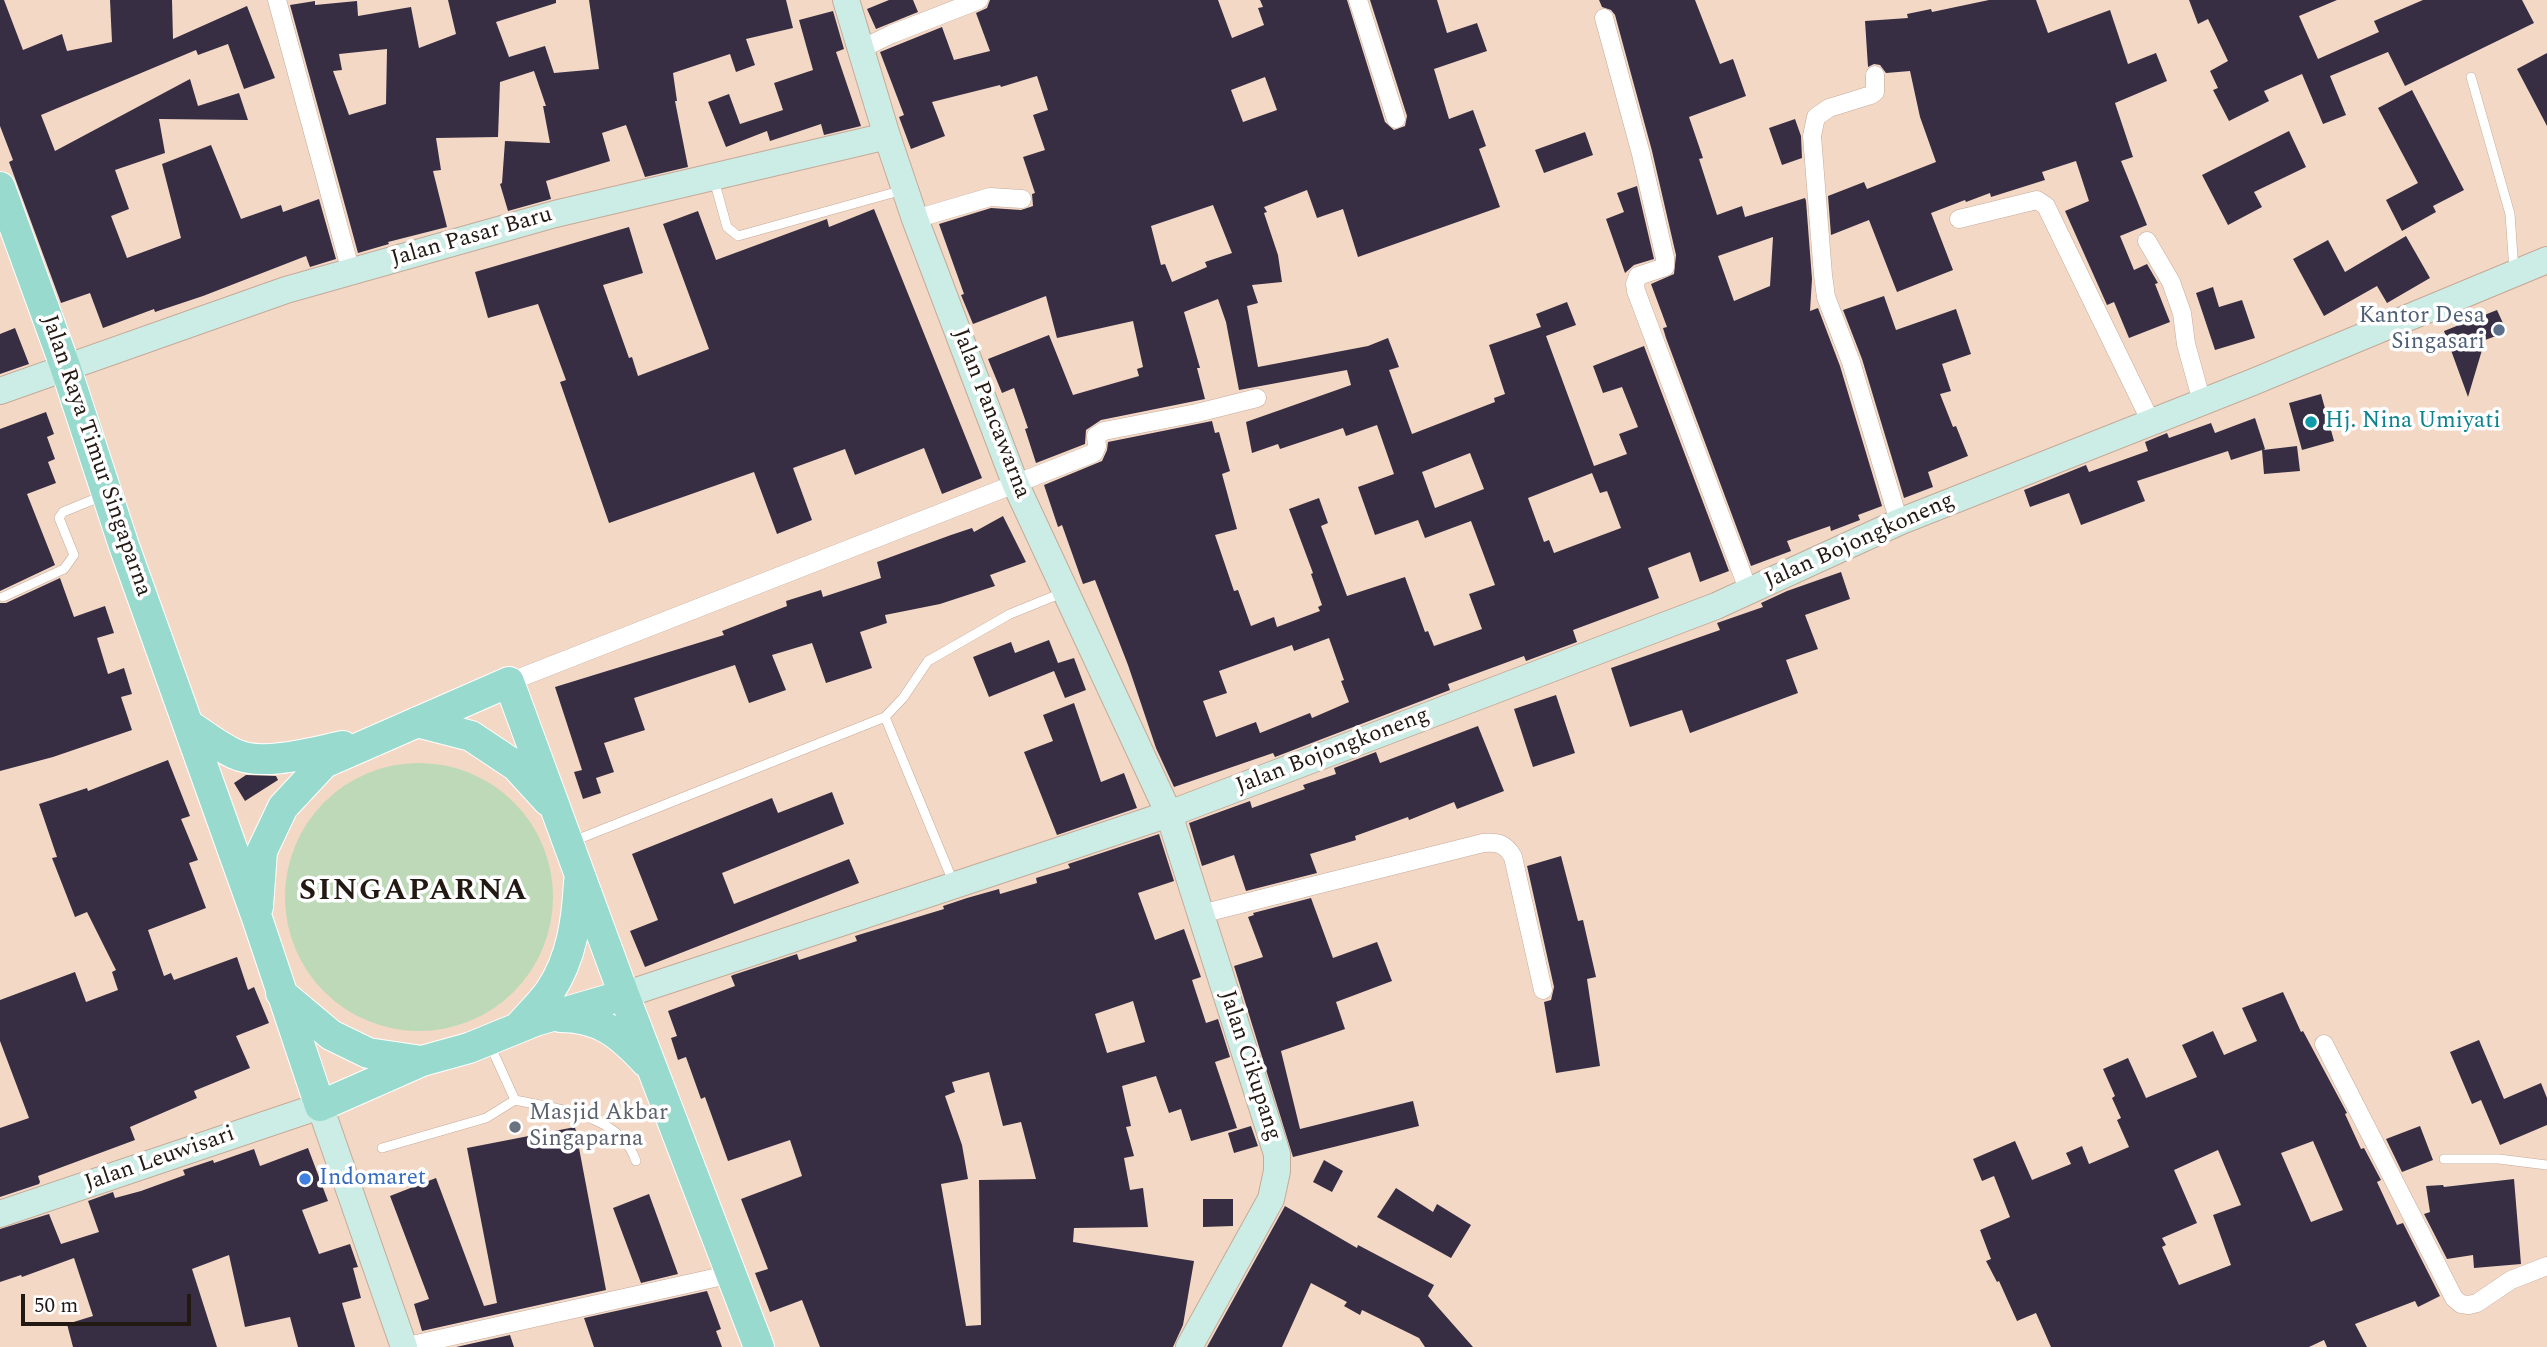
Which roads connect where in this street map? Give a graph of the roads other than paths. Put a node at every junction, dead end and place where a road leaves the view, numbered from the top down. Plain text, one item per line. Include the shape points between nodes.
1 (276, 0) edge
2 (846, 0) edge
3 (979, 0) edge
4 (1358, 0) edge
5 (1604, 18) dead end
6 (862, 49) junction
7 (1875, 75) dead end
8 (2471, 77) dead end
9 (1396, 119) dead end
10 (887, 136) junction
11 (713, 177) junction
12 (0, 187) edge
13 (905, 190) junction
14 (1022, 199) dead end
15 (915, 219) junction
16 (1959, 219) dead end
17 (2147, 241) dead end
18 (2547, 260) edge
19 (351, 271) junction
20 (2514, 272) junction
21 (65, 366) junction
22 (0, 391) edge
23 (1257, 398) dead end
24 (2202, 402) junction
25 (2151, 422) junction
26 (1016, 483) junction
27 (107, 494) junction
28 (1899, 522) junction
29 (1065, 592) junction
30 (1749, 592) junction
31 (3, 597) dead end
32 (509, 682) junction
33 (884, 717) junction
34 (417, 722) junction
35 (189, 725) junction
36 (379, 738) junction
37 (559, 813) junction
38 (1169, 814) junction
39 (569, 842) junction
40 (580, 873) junction
41 (954, 885) junction
42 (1201, 915) junction
43 (257, 918) junction
44 (1544, 990) dead end
45 (281, 993) junction
46 (624, 995) junction
47 (551, 1017) junction
48 (517, 1028) junction
49 (488, 1040) junction
50 (2324, 1044) dead end
51 (422, 1061) junction
52 (653, 1070) junction
53 (515, 1100) junction
54 (320, 1106) junction
55 (382, 1148) dead end
56 (2444, 1159) dead end
57 (636, 1161) dead end
58 (2547, 1165) edge
59 (1, 1212) edge
60 (2547, 1266) edge
61 (732, 1275) junction
62 (404, 1347) edge
63 (759, 1347) edge
64 (1189, 1347) edge

1 - 19 street
2 - 6 main road, Jalan Pancawarna
3 - 6 street
4 - 9 street
5 - 30 street via 1665,258 1665,267 1638,276 1636,291
6 - 10 main road, Jalan Pancawarna
7 - 28 street via 1871,96 1829,108 1816,117 1812,136 1826,297 1851,362
8 - 20 lane via 2510,214
10 - 11 main road, Jalan Pasar Baru
10 - 13 main road, Jalan Pancawarna
11 - 13 lane via 727,227 738,236
11 - 19 main road, Jalan Pasar Baru via 555,214
12 - 21 main road, Jalan Raya Timur Singaparna
13 - 15 main road, Jalan Pancawarna
14 - 15 street via 990,197
15 - 26 main road, Jalan Pancawarna
16 - 25 street via 2037,200 2046,206
17 - 24 street via 2171,282 2182,313
18 - 20 main road, Jalan Bojongkoneng
19 - 21 main road, Jalan Pasar Baru
20 - 24 main road, Jalan Bojongkoneng
21 - 22 main road, Jalan Pasar Baru
21 - 27 main road, Jalan Raya Timur Singaparna
23 - 26 street via 1104,430 1096,436 1094,453
24 - 25 main road, Jalan Bojongkoneng
25 - 28 main road, Jalan Bojongkoneng
26 - 29 main road, Jalan Pancawarna
26 - 32 street
27 - 31 lane via 63,512 59,519 74,555 64,569
27 - 35 main road, Jalan Raya Timur Singaparna
28 - 30 main road, Jalan Bojongkoneng
29 - 33 lane via 1010,614 928,661
29 - 38 main road, Jalan Pancawarna
30 - 38 main road, Jalan Bojongkoneng
32 - 34 main road
32 - 37 main road
33 - 39 lane
33 - 41 lane
34 - 36 main road
34 - 37 main road via 471,736 493,750 516,766
35 - 36 main road via 238,756 261,759
35 - 43 main road, Jalan Raya Timur Singaparna
36 - 43 main road via 324,763 283,807 262,851
37 - 39 main road
38 - 41 main road, Jalan Bojongkoneng
38 - 42 main road, Jalan Cikupang
39 - 40 main road
40 - 46 main road
40 - 48 main road via 569,951 550,991
41 - 46 main road, Jalan Bojongkoneng
42 - 44 street via 1498,842 1513,857
42 - 64 main road, Jalan Cikupang via 1272,1133 1277,1171 1271,1199
43 - 45 main road, Jalan Raya Timur Singaparna
45 - 51 main road via 331,1035 368,1053
45 - 54 main road, Jalan Raya Timur Singaparna
46 - 47 main road
46 - 52 main road
47 - 48 main road
47 - 52 main road via 601,1024 623,1038
48 - 49 main road
49 - 51 main road
49 - 53 lane
50 - 60 street via 2454,1298 2461,1304 2477,1303 2511,1280
51 - 54 main road
52 - 61 main road
53 - 55 lane via 486,1118
53 - 57 lane via 585,1114 625,1143
54 - 59 main road, Jalan Leuwisari
54 - 62 main road
56 - 58 lane
61 - 62 street
61 - 63 main road

